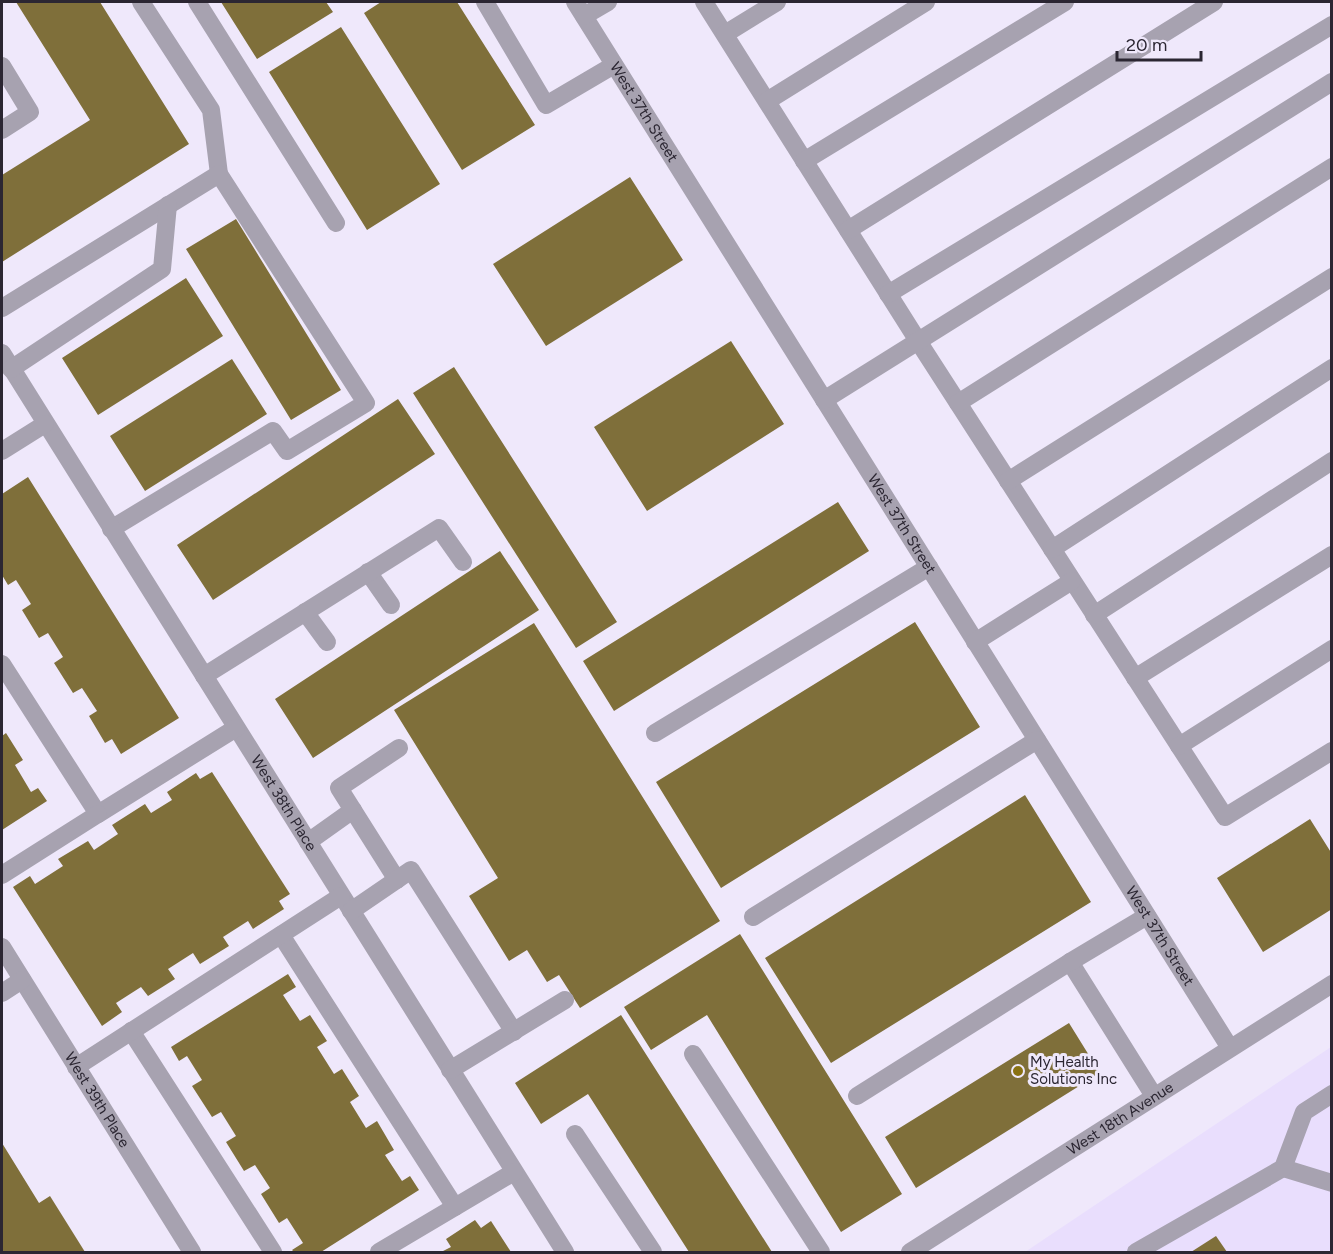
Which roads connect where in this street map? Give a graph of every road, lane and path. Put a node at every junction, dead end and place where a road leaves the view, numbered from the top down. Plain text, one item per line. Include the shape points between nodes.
1 (141, 2) edge
2 (197, 2) edge
3 (485, 2) edge
4 (608, 2) edge
5 (705, 2) edge
6 (777, 2) edge
7 (926, 2) edge
8 (1065, 2) edge
9 (1214, 2) edge
10 (580, 9) edge
11 (1332, 25) edge
12 (725, 34) junction
13 (614, 65) junction
14 (2, 66) edge
15 (1332, 82) edge
16 (767, 101) junction
17 (2, 130) edge
18 (804, 161) junction
19 (1332, 167) edge
20 (219, 174) junction
21 (168, 205) junction
22 (336, 223) dead end
23 (848, 230) junction
24 (1332, 277) edge
25 (888, 294) junction
26 (2, 308) edge
27 (918, 341) junction
28 (2, 353) edge
29 (1332, 368) edge
30 (11, 369) junction
31 (824, 400) junction
32 (958, 403) junction
33 (45, 424) junction
34 (2, 451) edge
35 (1332, 461) edge
36 (1008, 481) junction
37 (111, 529) junction
38 (1052, 549) junction
39 (1332, 555) edge
40 (463, 562) dead end
41 (929, 567) junction
42 (368, 572) junction
43 (1072, 581) junction
44 (391, 605) dead end
45 (305, 612) junction
46 (1094, 615) junction
47 (327, 642) dead end
48 (975, 642) junction
49 (1332, 649) edge
50 (2, 664) edge
51 (204, 676) junction
52 (1135, 678) junction
53 (236, 728) junction
54 (655, 733) dead end
55 (1037, 740) junction
56 (1179, 746) junction
57 (399, 748) dead end
58 (1332, 751) edge
59 (353, 810) junction
60 (98, 814) junction
61 (308, 842) junction
62 (2, 875) edge
63 (397, 880) junction
64 (346, 903) junction
65 (1148, 916) junction
66 (753, 917) dead end
67 (281, 934) junction
68 (2, 947) edge
69 (1071, 962) junction
70 (22, 980) junction
71 (1332, 984) edge
72 (2, 993) edge
73 (565, 1000) dead end
74 (131, 1031) junction
75 (514, 1032) junction
76 (1230, 1047) junction
77 (693, 1054) dead end
78 (76, 1067) junction
79 (450, 1070) junction
80 (1332, 1094) edge
81 (857, 1096) dead end
82 (1154, 1096) junction
83 (575, 1134) dead end
84 (1282, 1168) junction
85 (514, 1172) junction
86 (1332, 1183) edge
87 (455, 1207) junction
88 (932, 1247) edge
89 (192, 1252) edge
90 (273, 1252) edge
91 (379, 1252) edge
92 (564, 1252) edge
93 (653, 1252) edge
94 (821, 1252) edge
95 (910, 1252) edge
96 (1136, 1252) edge

1 - 20 street via 211,110
2 - 22 street
3 - 13 street via 546,105
4 - 10 street
5 - 12 street
6 - 12 street
7 - 16 street
8 - 18 street
9 - 23 street
10 - 13 street, West 37th Street
11 - 25 street
12 - 16 street
13 - 31 street, West 37th Street
14 - 17 street via 30,112
15 - 27 street
16 - 18 street
18 - 23 street
19 - 32 street
20 - 21 street
20 - 37 street via 366,403 287,451 273,431
21 - 26 street
21 - 30 street via 162,269
23 - 25 street
24 - 36 street
25 - 27 street
27 - 31 street
27 - 32 street
28 - 30 street, West 38th Place
29 - 38 street
30 - 33 street, West 38th Place
31 - 41 street, West 37th Street
32 - 36 street
33 - 34 street
33 - 37 street, West 38th Place
35 - 46 street
36 - 38 street
37 - 51 street, West 38th Place
38 - 43 street
39 - 52 street
40 - 42 street via 439,528
41 - 48 street, West 37th Street
41 - 54 street
42 - 44 street
42 - 45 street
43 - 46 street
43 - 48 street
45 - 47 street
45 - 51 street
46 - 52 street
48 - 55 street, West 37th Street
49 - 56 street
50 - 60 street
51 - 53 street, West 38th Place
52 - 56 street
53 - 60 street
53 - 61 street, West 38th Place
55 - 65 street, West 37th Street
55 - 66 street
56 - 58 street via 1225,817
57 - 59 street via 339,788
59 - 61 street
59 - 63 street
60 - 62 street
61 - 64 street, West 38th Place
63 - 64 street
63 - 75 street via 411,870
64 - 67 street
64 - 79 street, West 38th Place
65 - 69 street
65 - 76 street, West 37th Street
67 - 74 street
67 - 87 street
68 - 70 street, West 39th Place
69 - 81 street
69 - 82 street
70 - 72 street
70 - 78 street, West 39th Place
71 - 76 street, West 18th Avenue
73 - 75 street
74 - 78 street
74 - 90 street
75 - 79 street
76 - 82 street, West 18th Avenue
77 - 94 street
78 - 89 street, West 39th Place
79 - 85 street, West 38th Place
80 - 84 street via 1304,1112
82 - 88 street, West 18th Avenue
83 - 93 street
84 - 86 street
84 - 96 street
85 - 87 street
85 - 92 street, West 38th Place
87 - 91 street
88 - 95 street, West 18th Avenue

